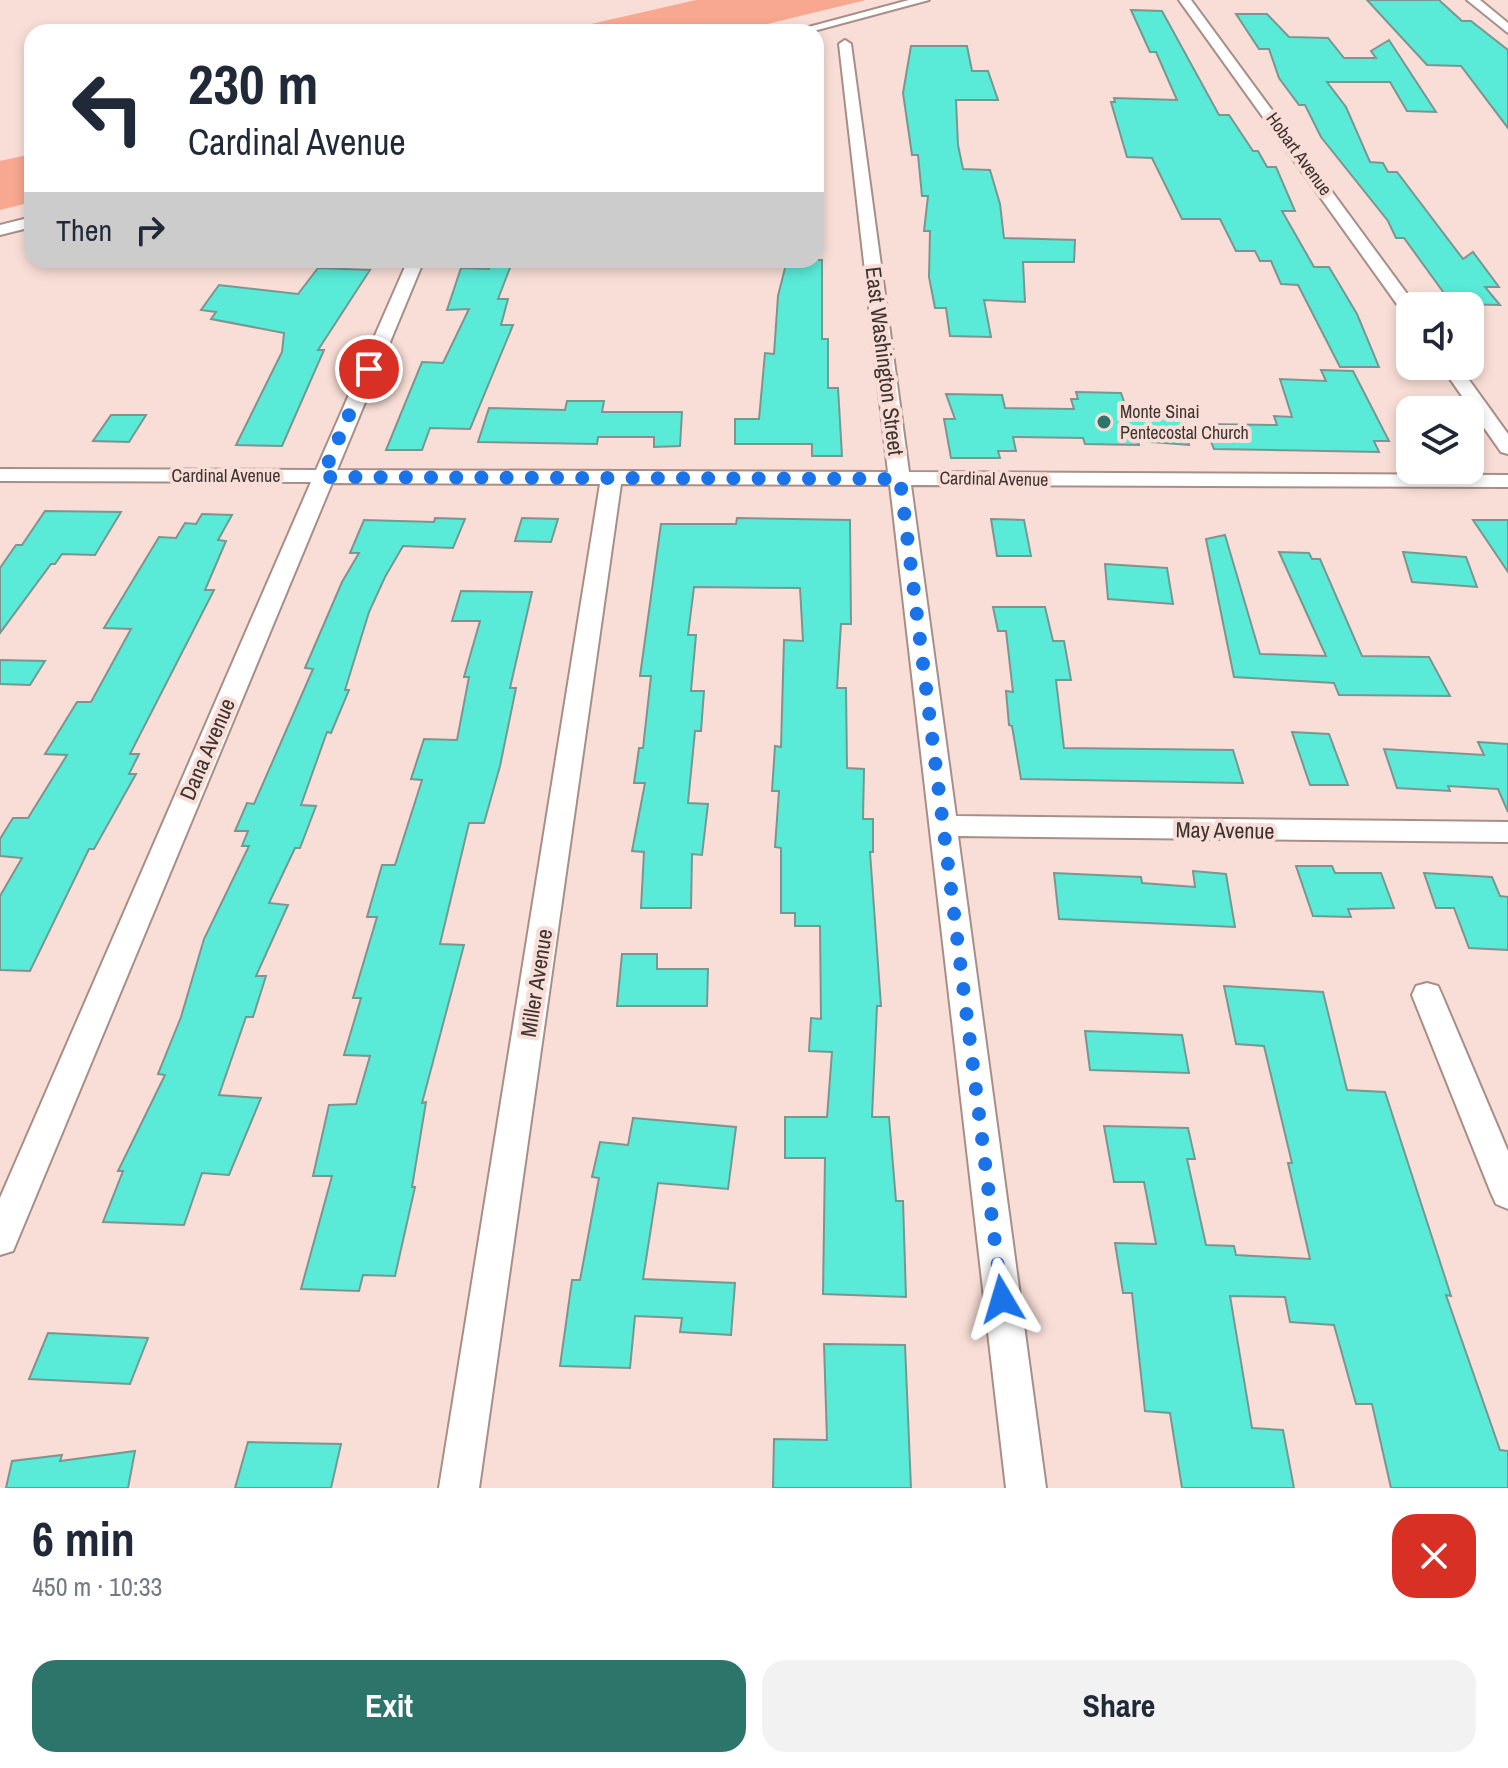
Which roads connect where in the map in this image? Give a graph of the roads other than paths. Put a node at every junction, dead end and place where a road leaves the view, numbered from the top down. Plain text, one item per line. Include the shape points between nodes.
1 (923, 0) edge
2 (1185, 0) edge
3 (1473, 0) edge
4 (824, 25) edge
5 (1508, 29) edge
6 (845, 44) dead end
7 (24, 224) edge
8 (0, 230) edge
9 (413, 268) edge
10 (1397, 292) edge
11 (1460, 380) edge
12 (1508, 448) edge
13 (6, 475) edge
14 (322, 477) junction
15 (611, 478) junction
16 (900, 479) junction
17 (1508, 481) edge
18 (0, 493) edge
19 (943, 826) junction
20 (1508, 832) edge
21 (1427, 995) dead end
22 (1508, 1193) edge
23 (0, 1239) edge
24 (459, 1488) edge
25 (1026, 1488) edge

1 - 4 street
2 - 10 street, Hobart Avenue
3 - 5 street
6 - 16 street, East Washington Street
7 - 8 street
9 - 14 street, Dana Avenue
11 - 12 street
13 - 14 street, Cardinal Avenue
13 - 18 street
14 - 15 street, Cardinal Avenue
14 - 23 street, Dana Avenue
15 - 16 street, Cardinal Avenue
15 - 24 street, Miller Avenue
16 - 17 street, Cardinal Avenue
16 - 19 street, East Washington Street
19 - 20 street, May Avenue
19 - 25 street, East Washington Street
21 - 22 street

